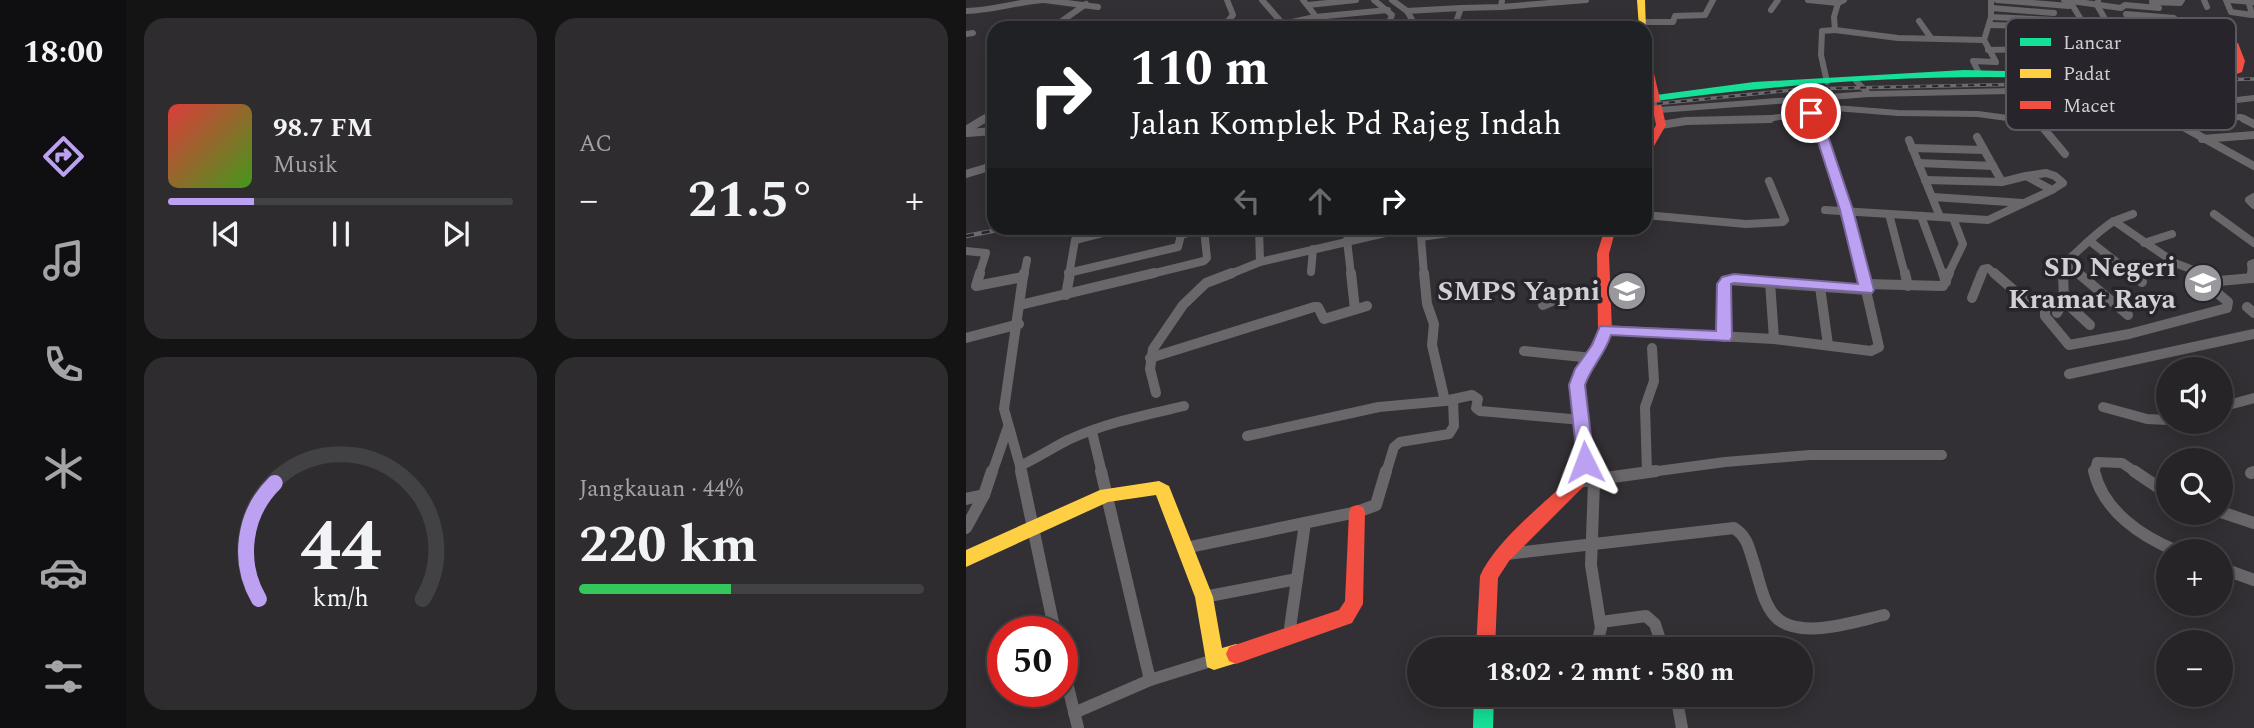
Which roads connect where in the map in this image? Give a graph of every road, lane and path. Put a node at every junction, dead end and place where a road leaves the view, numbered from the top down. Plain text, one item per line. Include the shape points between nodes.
1 (1044, 0) edge
2 (1092, 0) edge
3 (1227, 0) edge
4 (1262, 0) edge
5 (1356, 0) edge
6 (1374, 0) edge
7 (1392, 0) edge
8 (1437, 0) edge
9 (1533, 0) edge
10 (1560, 0) edge
11 (1586, 0) edge
12 (1641, 0) edge
13 (1713, 0) edge
14 (1778, 0) edge
15 (1808, 0) edge
16 (1991, 0) edge
17 (1997, 0) edge
18 (2064, 0) edge
19 (2182, 0) edge
20 (2204, 0) edge
21 (2227, 0) edge
22 (1841, 1) edge
23 (2015, 1) edge
24 (1306, 2) edge
25 (2251, 2) edge
26 (1502, 3) edge
27 (2098, 3) edge
28 (2072, 4) junction
29 (1082, 6) junction
30 (1098, 7) dead end
31 (2148, 7) edge
32 (2207, 7) dead end
33 (968, 8) edge
34 (1461, 8) junction
35 (1992, 8) junction
36 (2159, 8) dead end
37 (1435, 9) junction
38 (1771, 10) dead end
39 (1407, 11) junction
40 (2123, 11) junction
41 (1390, 12) junction
42 (2054, 13) dead end
43 (2253, 14) edge
44 (1315, 17) junction
45 (1991, 17) junction
46 (2011, 18) edge
47 (2079, 18) edge
48 (2128, 18) edge
49 (2174, 18) edge
50 (1062, 21) edge
51 (1228, 21) edge
52 (1279, 21) edge
53 (1292, 21) edge
54 (1315, 21) edge
55 (1388, 21) edge
56 (1413, 21) edge
57 (1456, 21) edge
58 (1643, 21) edge
59 (1919, 21) dead end
60 (1652, 24) edge
61 (1992, 25) junction
62 (2006, 25) edge
63 (1835, 30) junction
64 (2002, 36) dead end
65 (1931, 38) junction
66 (1984, 40) junction
67 (2236, 48) edge
68 (1988, 50) junction
69 (2006, 50) edge
70 (2236, 71) edge
71 (1979, 73) junction
72 (2006, 74) edge
73 (1652, 82) edge
74 (1827, 82) junction
75 (1856, 82) junction
76 (2006, 90) edge
77 (1869, 94) junction
78 (2254, 98) edge
79 (2236, 100) edge
80 (1659, 111) junction
81 (1801, 112) junction
82 (987, 117) edge
83 (2006, 117) edge
84 (2236, 118) edge
85 (2254, 124) edge
86 (2045, 130) edge
87 (2185, 130) edge
88 (966, 131) edge
89 (987, 131) edge
90 (1652, 132) edge
91 (2254, 135) edge
92 (1977, 137) dead end
93 (2202, 139) junction
94 (1984, 150) junction
95 (2065, 154) dead end
96 (1918, 163) junction
97 (1993, 166) junction
98 (2254, 166) edge
99 (987, 168) edge
100 (966, 174) edge
101 (2026, 176) junction
102 (1925, 180) junction
103 (1769, 181) dead end
104 (2002, 182) junction
105 (2052, 190) junction
106 (1933, 197) junction
107 (2254, 197) edge
108 (2024, 203) junction
109 (2254, 205) edge
110 (1825, 210) dead end
111 (1847, 212) junction
112 (1889, 214) junction
113 (2214, 214) dead end
114 (2133, 215) dead end
115 (1652, 216) edge
116 (1921, 216) junction
117 (1940, 217) junction
118 (1953, 218) junction
119 (2113, 221) junction
120 (2172, 234) dead end
121 (1093, 235) edge
122 (1180, 235) edge
123 (1206, 235) edge
124 (1259, 235) edge
125 (1372, 235) edge
126 (1420, 235) edge
127 (1608, 235) edge
128 (1347, 240) junction
129 (2091, 242) junction
130 (2144, 243) junction
131 (2254, 243) edge
132 (1313, 249) junction
133 (966, 251) edge
134 (1027, 260) dead end
135 (1260, 262) junction
136 (2065, 262) junction
137 (2254, 263) edge
138 (1311, 272) dead end
139 (1068, 273) junction
140 (1023, 277) junction
141 (2219, 281) junction
142 (1770, 282) junction
143 (1946, 282) junction
144 (2142, 282) dead end
145 (1908, 286) junction
146 (1820, 287) junction
147 (1866, 287) junction
148 (1606, 293) junction
149 (1066, 295) junction
150 (1972, 298) dead end
151 (2064, 301) junction
152 (1020, 305) junction
153 (1543, 305) dead end
154 (1367, 306) dead end
155 (1355, 309) junction
156 (2057, 313) dead end
157 (2128, 315) dead end
158 (1019, 324) junction
159 (2090, 325) dead end
160 (1605, 330) junction
161 (2254, 334) edge
162 (1724, 337) junction
163 (966, 338) edge
164 (1774, 339) junction
165 (1828, 345) junction
166 (1652, 348) dead end
167 (1524, 351) dead end
168 (1150, 358) junction
169 (1592, 358) junction
170 (2069, 374) dead end
171 (1156, 393) dead end
172 (2254, 398) edge
173 (1449, 400) junction
174 (2233, 404) edge
175 (1184, 406) dead end
176 (2103, 407) dead end
177 (2156, 419) edge
178 (1582, 420) junction
179 (1008, 426) junction
180 (1092, 432) junction
181 (1247, 436) dead end
182 (1942, 455) dead end
183 (1020, 466) junction
184 (1647, 471) junction
185 (1577, 482) junction
186 (1594, 482) junction
187 (2156, 486) edge
188 (984, 495) junction
189 (1106, 495) junction
190 (966, 499) edge
191 (1357, 512) junction
192 (2233, 516) edge
193 (1305, 523) junction
194 (2254, 523) edge
195 (1032, 527) junction
196 (966, 528) edge
197 (1593, 542) junction
198 (2156, 543) edge
199 (1185, 548) junction
200 (1503, 555) junction
201 (966, 559) edge
202 (2233, 572) edge
203 (1297, 579) junction
204 (2254, 580) edge
205 (1204, 597) junction
206 (1884, 615) dead end
207 (1051, 616) edge
208 (1601, 622) junction
209 (1289, 635) junction
210 (1485, 637) edge
211 (1601, 637) edge
212 (1659, 637) edge
213 (1214, 660) junction
214 (1150, 680) junction
215 (1073, 707) edge
216 (1484, 707) edge
217 (1680, 707) edge
218 (1074, 713) junction
219 (1077, 728) edge
220 (1483, 728) edge
221 (1682, 728) edge

1 - 29 street
1 - 33 street via 1021,1 1000,9
2 - 29 street
3 - 51 street via 1233,16
4 - 52 street
5 - 24 street
6 - 41 street
7 - 39 street
8 - 37 street
9 - 10 street
11 - 26 street
12 - 58 street
13 - 60 street via 1704,16 1675,16 1672,22
14 - 38 street
15 - 22 street
16 - 35 street
17 - 23 street
18 - 28 street
19 - 31 street
20 - 32 street
21 - 25 street
21 - 43 street via 2231,12
22 - 63 street via 1833,18
23 - 28 street
24 - 44 street
25 - 43 street
26 - 34 street
27 - 28 street
27 - 40 street
28 - 47 street
29 - 30 street
29 - 50 street
31 - 36 street
31 - 40 street via 2124,5
34 - 37 street
34 - 57 street
35 - 42 street
35 - 45 street
37 - 39 street
39 - 56 street
40 - 48 street
40 - 49 street
41 - 44 street
41 - 55 street
44 - 53 street
44 - 54 street
45 - 46 street
45 - 61 street
59 - 65 street
61 - 62 street
61 - 64 street
61 - 66 street
63 - 65 street
63 - 74 street via 1822,31
65 - 66 street
66 - 68 street
67 - 70 street via 2241,61
68 - 69 street
68 - 71 street via 1996,62 1973,61
71 - 72 street
71 - 75 street
73 - 80 street
74 - 75 street
74 - 80 street via 1754,85
75 - 77 street
76 - 77 street
77 - 80 street
78 - 79 street
80 - 81 street via 1686,121 1757,121
80 - 90 street
81 - 83 street via 1810,106
81 - 111 street via 1815,115
82 - 88 street
84 - 85 street
86 - 95 street
87 - 93 street
88 - 89 street
91 - 93 street
92 - 94 street
93 - 98 street
94 - 96 street via 1910,144
94 - 97 street
96 - 97 street
96 - 102 street
97 - 104 street
99 - 100 street
101 - 104 street
101 - 105 street
101 - 105 street via 2046,172 2059,177 2063,183
102 - 104 street
102 - 106 street
103 - 115 street via 1783,222 1746,224
105 - 108 street
106 - 108 street
106 - 117 street
107 - 109 street via 2249,200
108 - 118 street via 1988,220
110 - 111 street
111 - 112 street
111 - 147 street
112 - 116 street
112 - 145 street
113 - 131 street
114 - 119 street
116 - 117 street
116 - 143 street
117 - 118 street
118 - 143 street via 1963,244
119 - 129 street
119 - 130 street
120 - 130 street
121 - 139 street via 1077,239
122 - 139 street via 1178,247
123 - 149 street via 1204,261
124 - 135 street
125 - 128 street
126 - 173 street via 1427,304 1434,324 1432,345
127 - 148 street via 1601,256
128 - 132 street
128 - 155 street
129 - 136 street
129 - 144 street
130 - 141 street via 2175,263
132 - 135 street
132 - 138 street
133 - 140 street via 986,253 976,286
134 - 140 street
135 - 168 street via 1225,273 1194,292
136 - 151 street
136 - 157 street
137 - 141 street via 2252,278
139 - 149 street
140 - 152 street
141 - 150 street via 2209,286 2228,302 2227,308 2069,345 2045,316 2042,303 2017,293 1988,268 1983,269
142 - 146 street
142 - 162 street via 1727,280
142 - 164 street
143 - 145 street via 1932,288
145 - 147 street
146 - 147 street
146 - 165 street
147 - 165 street via 1879,347 1871,351
148 - 153 street via 1566,295
148 - 160 street
149 - 152 street
151 - 156 street
151 - 159 street
152 - 158 street
154 - 155 street
155 - 168 street via 1324,319 1314,307
158 - 163 street
158 - 179 street via 1004,409
160 - 162 street
160 - 169 street
161 - 170 street
162 - 164 street
164 - 165 street
166 - 184 street via 1654,381 1645,407
167 - 169 street
168 - 171 street
169 - 178 street via 1577,385
172 - 174 street
173 - 178 street via 1475,396 1480,411
173 - 181 street via 1379,407
173 - 191 street via 1453,430 1396,444 1378,503
175 - 180 street via 1143,413
176 - 177 street
178 - 185 street via 1585,462
179 - 183 street
179 - 188 street
180 - 183 street
180 - 189 street
182 - 184 street via 1810,455
183 - 195 street
184 - 186 street
185 - 186 street
185 - 200 street
186 - 197 street
187 - 198 street via 2122,463 2097,462 2094,473 2101,492 2124,519
188 - 190 street
188 - 196 street
189 - 195 street
189 - 199 street via 1159,488
189 - 214 street
191 - 193 street
191 - 209 street via 1352,610 1345,617
192 - 194 street
193 - 199 street
193 - 203 street
195 - 201 street
195 - 207 street
197 - 200 street
197 - 206 street via 1734,528 1745,535 1773,615 1788,627 1819,629
197 - 208 street via 1594,588
199 - 205 street
200 - 210 street via 1489,576
202 - 204 street
203 - 205 street
203 - 209 street
205 - 213 street
208 - 211 street
208 - 212 street via 1646,616
209 - 213 street via 1259,649
213 - 214 street
214 - 218 street
215 - 218 street
216 - 220 street
217 - 221 street
218 - 219 street

